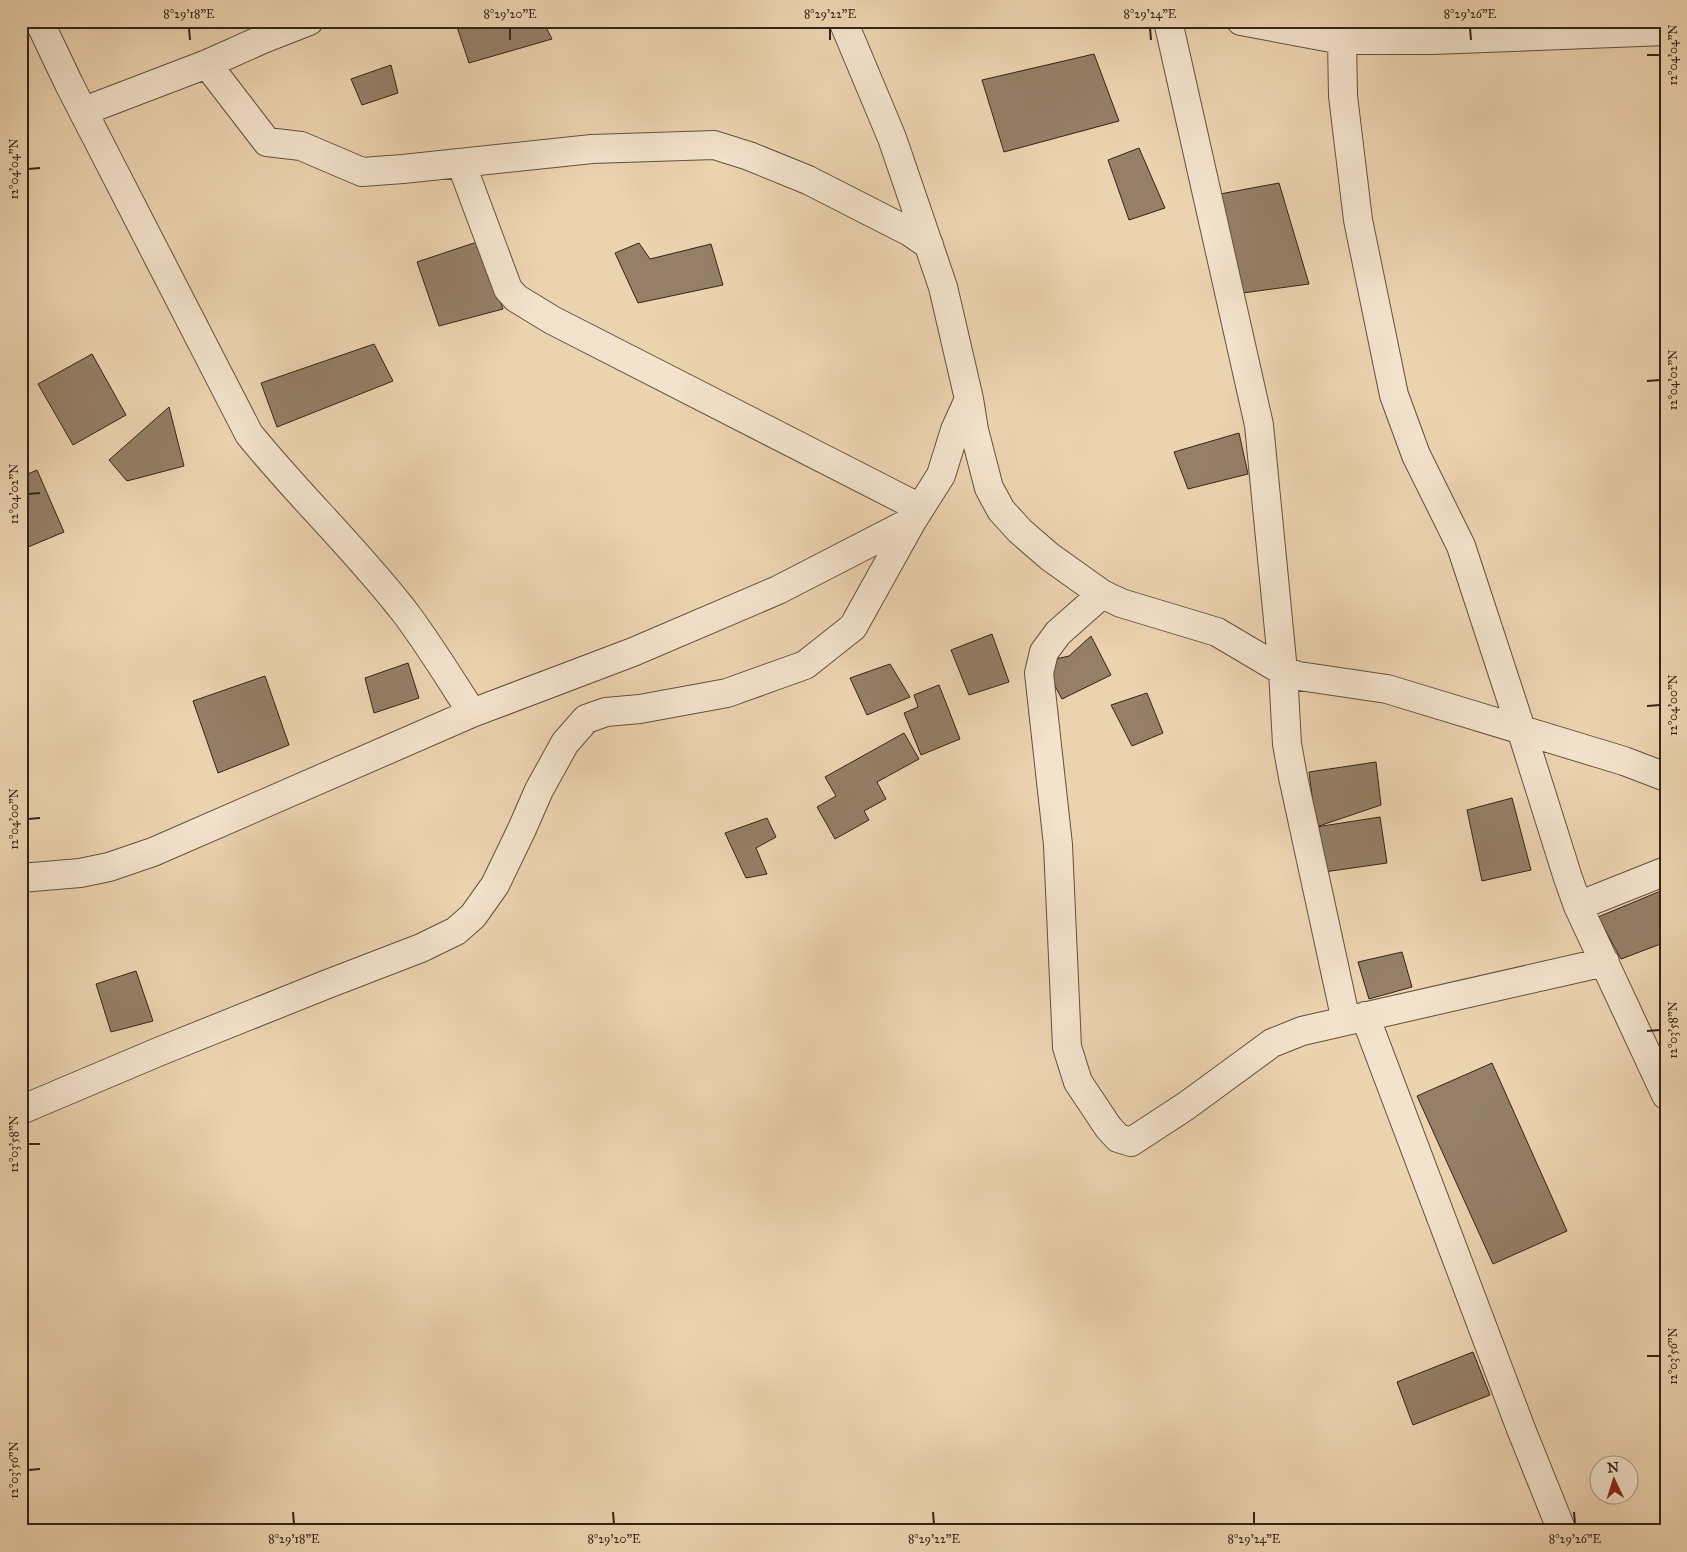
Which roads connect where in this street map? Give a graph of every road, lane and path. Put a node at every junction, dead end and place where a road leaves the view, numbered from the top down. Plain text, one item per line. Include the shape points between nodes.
1 (38, 21) edge
2 (843, 21) edge
3 (1168, 21) edge
4 (1241, 21) edge
5 (294, 24) edge
6 (1315, 28) edge
7 (1666, 31) edge
8 (1342, 40) junction
9 (207, 64) junction
10 (84, 111) junction
11 (461, 163) junction
12 (929, 245) junction
13 (969, 399) junction
14 (916, 514) junction
15 (1102, 594) junction
16 (1284, 671) junction
17 (472, 713) junction
18 (1521, 728) junction
19 (1666, 777) edge
20 (1666, 870) edge
21 (21, 878) edge
22 (1578, 906) junction
23 (1605, 962) junction
24 (1356, 1018) junction
25 (1666, 1095) edge
26 (21, 1110) edge
27 (1562, 1531) edge

1 - 10 street
2 - 12 street via 892,138
3 - 16 street via 1259,425
4 - 6 street
5 - 9 street
6 - 8 street
7 - 8 street
8 - 18 street via 1343,96 1358,220 1394,395 1416,456 1461,546
9 - 10 street
9 - 11 street via 268,142 301,146 362,172
10 - 17 street via 249,434 407,616
11 - 12 street via 592,149 714,145 808,180
11 - 14 street via 508,289 516,298
12 - 13 street via 943,287
13 - 14 street via 941,475
13 - 15 street via 981,462 1001,510 1050,557
14 - 17 street via 778,590 633,652
14 - 26 street via 853,627 805,665 727,693 606,712 586,719 565,743 539,790 495,885 473,916 456,931
15 - 16 street via 1217,632
15 - 24 street via 1058,633 1044,652 1039,673 1058,845 1067,1047 1078,1082 1108,1127 1118,1138 1131,1142 1272,1043 1302,1031
16 - 18 street via 1387,689
16 - 24 street via 1287,744 1293,777
17 - 21 street via 153,852 80,873
18 - 19 street
18 - 22 street
20 - 22 street
22 - 23 street
23 - 24 street
23 - 25 street
24 - 27 street

